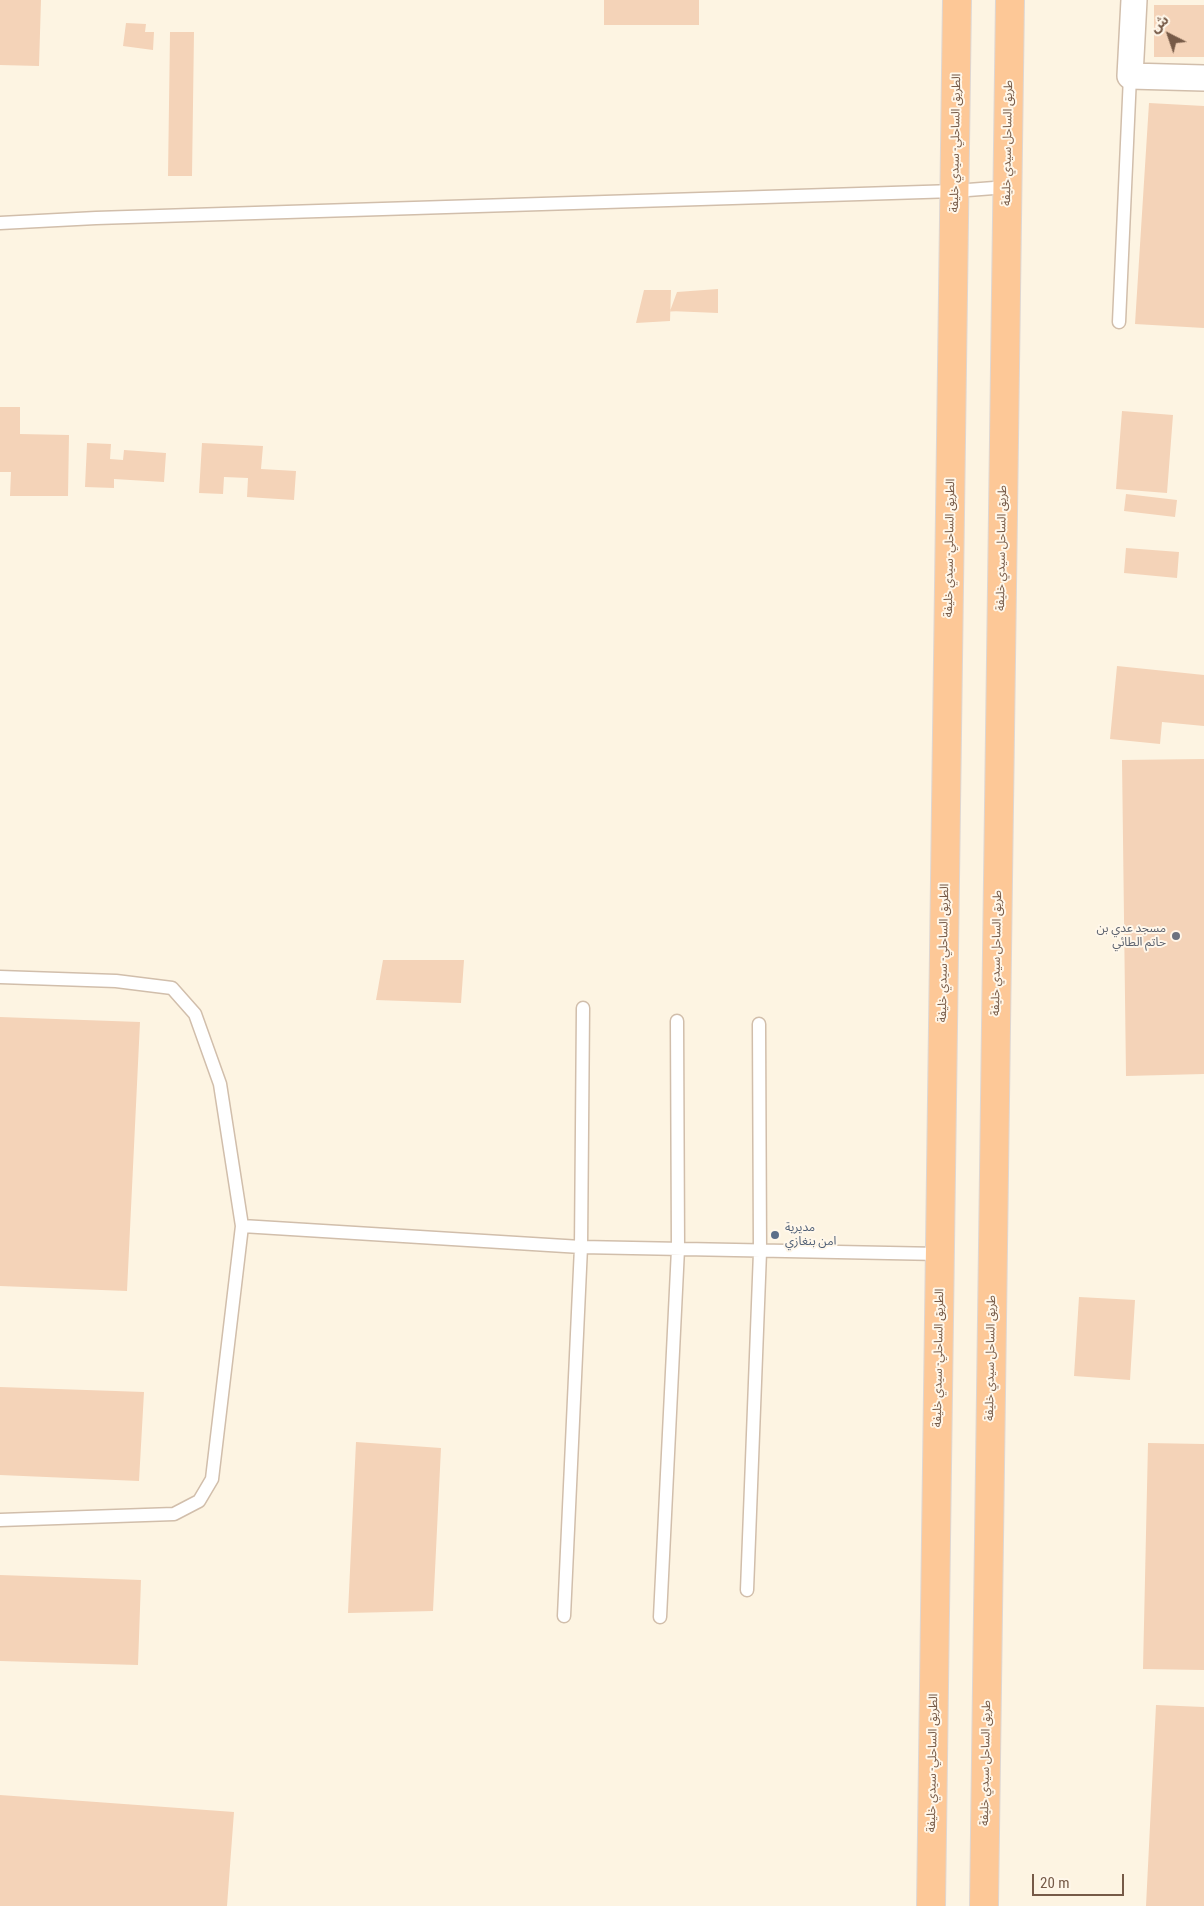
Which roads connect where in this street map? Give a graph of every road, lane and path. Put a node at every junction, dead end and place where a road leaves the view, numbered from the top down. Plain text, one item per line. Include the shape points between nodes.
1 (957, 0) edge
2 (1010, 0) edge
3 (1134, 0) edge
4 (1130, 76) junction
5 (1204, 78) edge
6 (1007, 187) junction
7 (955, 191) junction
8 (0, 223) edge
9 (1119, 322) dead end
10 (0, 977) edge
11 (583, 1008) dead end
12 (677, 1021) dead end
13 (759, 1024) dead end
14 (242, 1226) junction
15 (581, 1247) junction
16 (678, 1249) junction
17 (760, 1252) junction
18 (940, 1254) junction
19 (0, 1520) edge
20 (747, 1590) dead end
21 (564, 1616) dead end
22 (660, 1618) dead end
23 (931, 1906) edge
24 (984, 1906) edge

1 - 7 highway, الطريق الساحلي- سيدي خليفة
2 - 6 highway, طريق الساحل سيدي خليفة
3 - 4 street
4 - 5 street
4 - 9 lane
6 - 7 lane
6 - 24 highway, طريق الساحل سيدي خليفة
7 - 8 lane
7 - 18 highway, الطريق الساحلي- سيدي خليفة
10 - 14 lane via 116,981 172,988 195,1014 220,1084
11 - 15 lane
12 - 16 lane
13 - 17 lane
14 - 15 lane
14 - 19 lane via 212,1479 199,1502 174,1514
15 - 16 lane
15 - 21 lane
16 - 17 lane
16 - 22 lane
17 - 18 lane
17 - 20 lane
18 - 23 highway, الطريق الساحلي- سيدي خليفة

